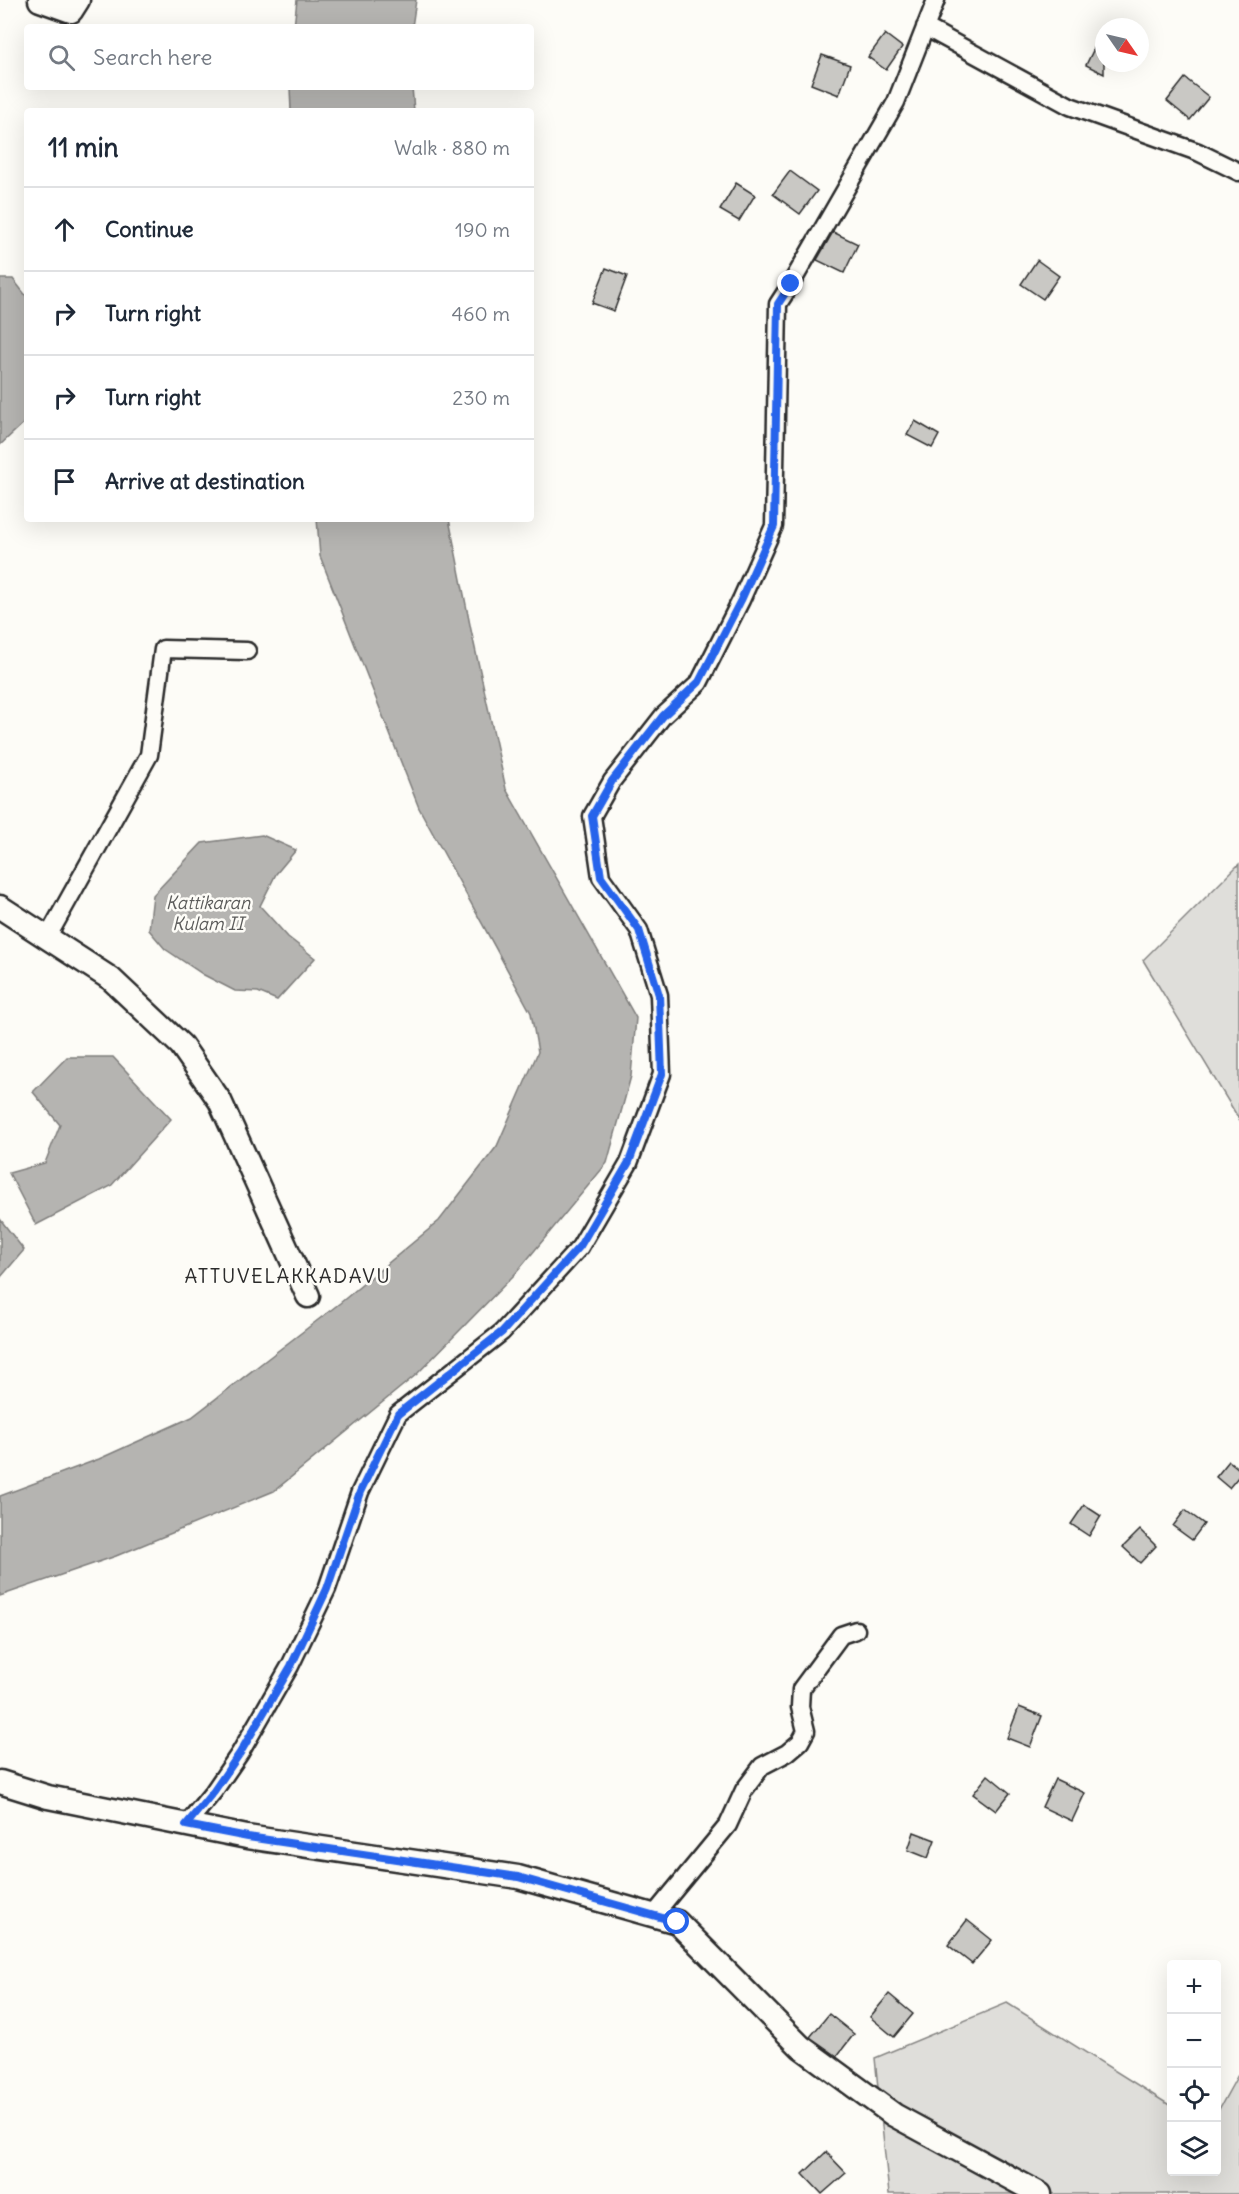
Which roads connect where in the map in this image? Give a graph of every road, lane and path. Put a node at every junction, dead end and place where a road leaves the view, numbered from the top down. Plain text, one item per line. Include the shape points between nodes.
1 (40, 0) edge
2 (78, 0) edge
3 (936, 0) edge
4 (926, 27) junction
5 (1239, 172) edge
6 (247, 651) dead end
7 (0, 907) edge
8 (47, 938) junction
9 (308, 1296) dead end
10 (856, 1630) dead end
11 (0, 1782) edge
12 (186, 1825) junction
13 (653, 1916) junction
14 (1040, 2194) edge

1 - 2 main road via 71,10
3 - 4 street
4 - 5 street via 1070,106 1198,152
4 - 12 street via 896,102 778,304 774,526 699,682 663,716 612,781 592,816 601,877 639,930 659,995 662,1074 629,1162 580,1246 502,1332 398,1414 360,1492 327,1589 291,1666 240,1753
6 - 8 street via 163,649 148,755
7 - 8 main road
8 - 9 main road via 111,979 181,1045 220,1101
10 - 13 street via 841,1635 801,1689 800,1707 806,1731 800,1742 762,1766 744,1790 728,1825
11 - 12 main road via 48,1797
12 - 13 main road via 518,1877
13 - 14 main road via 677,1922 801,2047 894,2115

